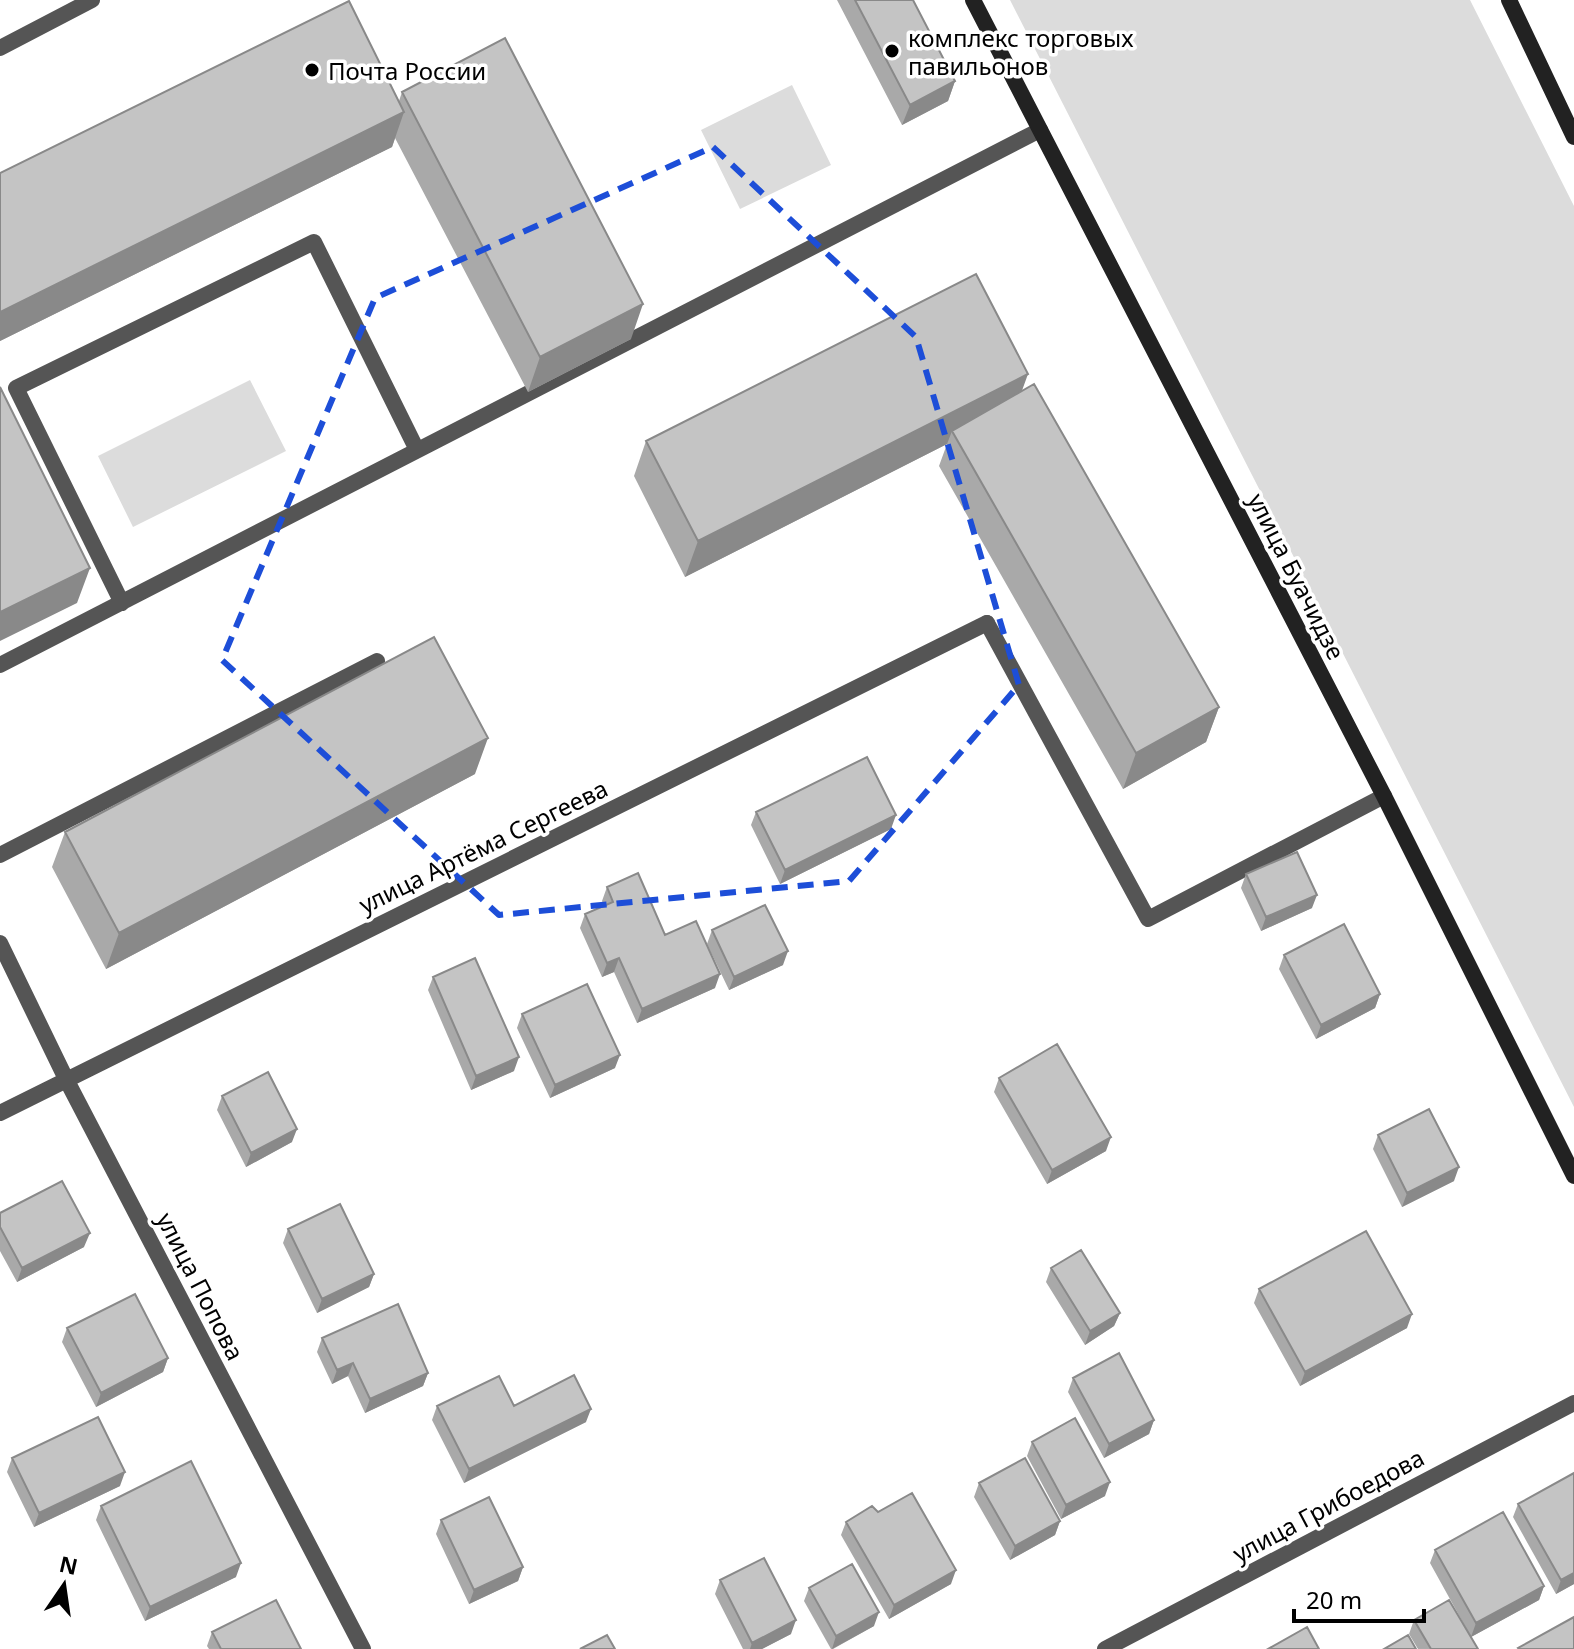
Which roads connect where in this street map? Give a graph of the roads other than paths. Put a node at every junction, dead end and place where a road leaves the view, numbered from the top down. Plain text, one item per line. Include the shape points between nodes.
1 (92, 0) edge
2 (973, 0) edge
3 (1509, 0) edge
4 (0, 48) edge
5 (1040, 130) junction
6 (1574, 137) edge
7 (417, 450) junction
8 (122, 603) junction
9 (377, 661) dead end
10 (0, 665) edge
11 (1384, 796) junction
12 (0, 855) edge
13 (0, 943) edge
14 (66, 1079) junction
15 (0, 1113) edge
16 (1574, 1176) edge
17 (1574, 1403) edge
18 (363, 1649) edge
19 (1105, 1649) edge

1 - 4 street
2 - 5 main road, улица Буачидзе
3 - 6 main road
5 - 7 street
5 - 11 main road, улица Буачидзе
7 - 8 street
7 - 8 street via 314,242 16,388
8 - 10 street
9 - 12 street
11 - 14 street, улица Артёма Сергеева via 1148,919 987,623
11 - 16 main road, улица Буачидзе
13 - 14 street, улица Попова
14 - 15 street, улица Артёма Сергеева
14 - 18 street, улица Попова
17 - 19 street, улица Грибоедова

